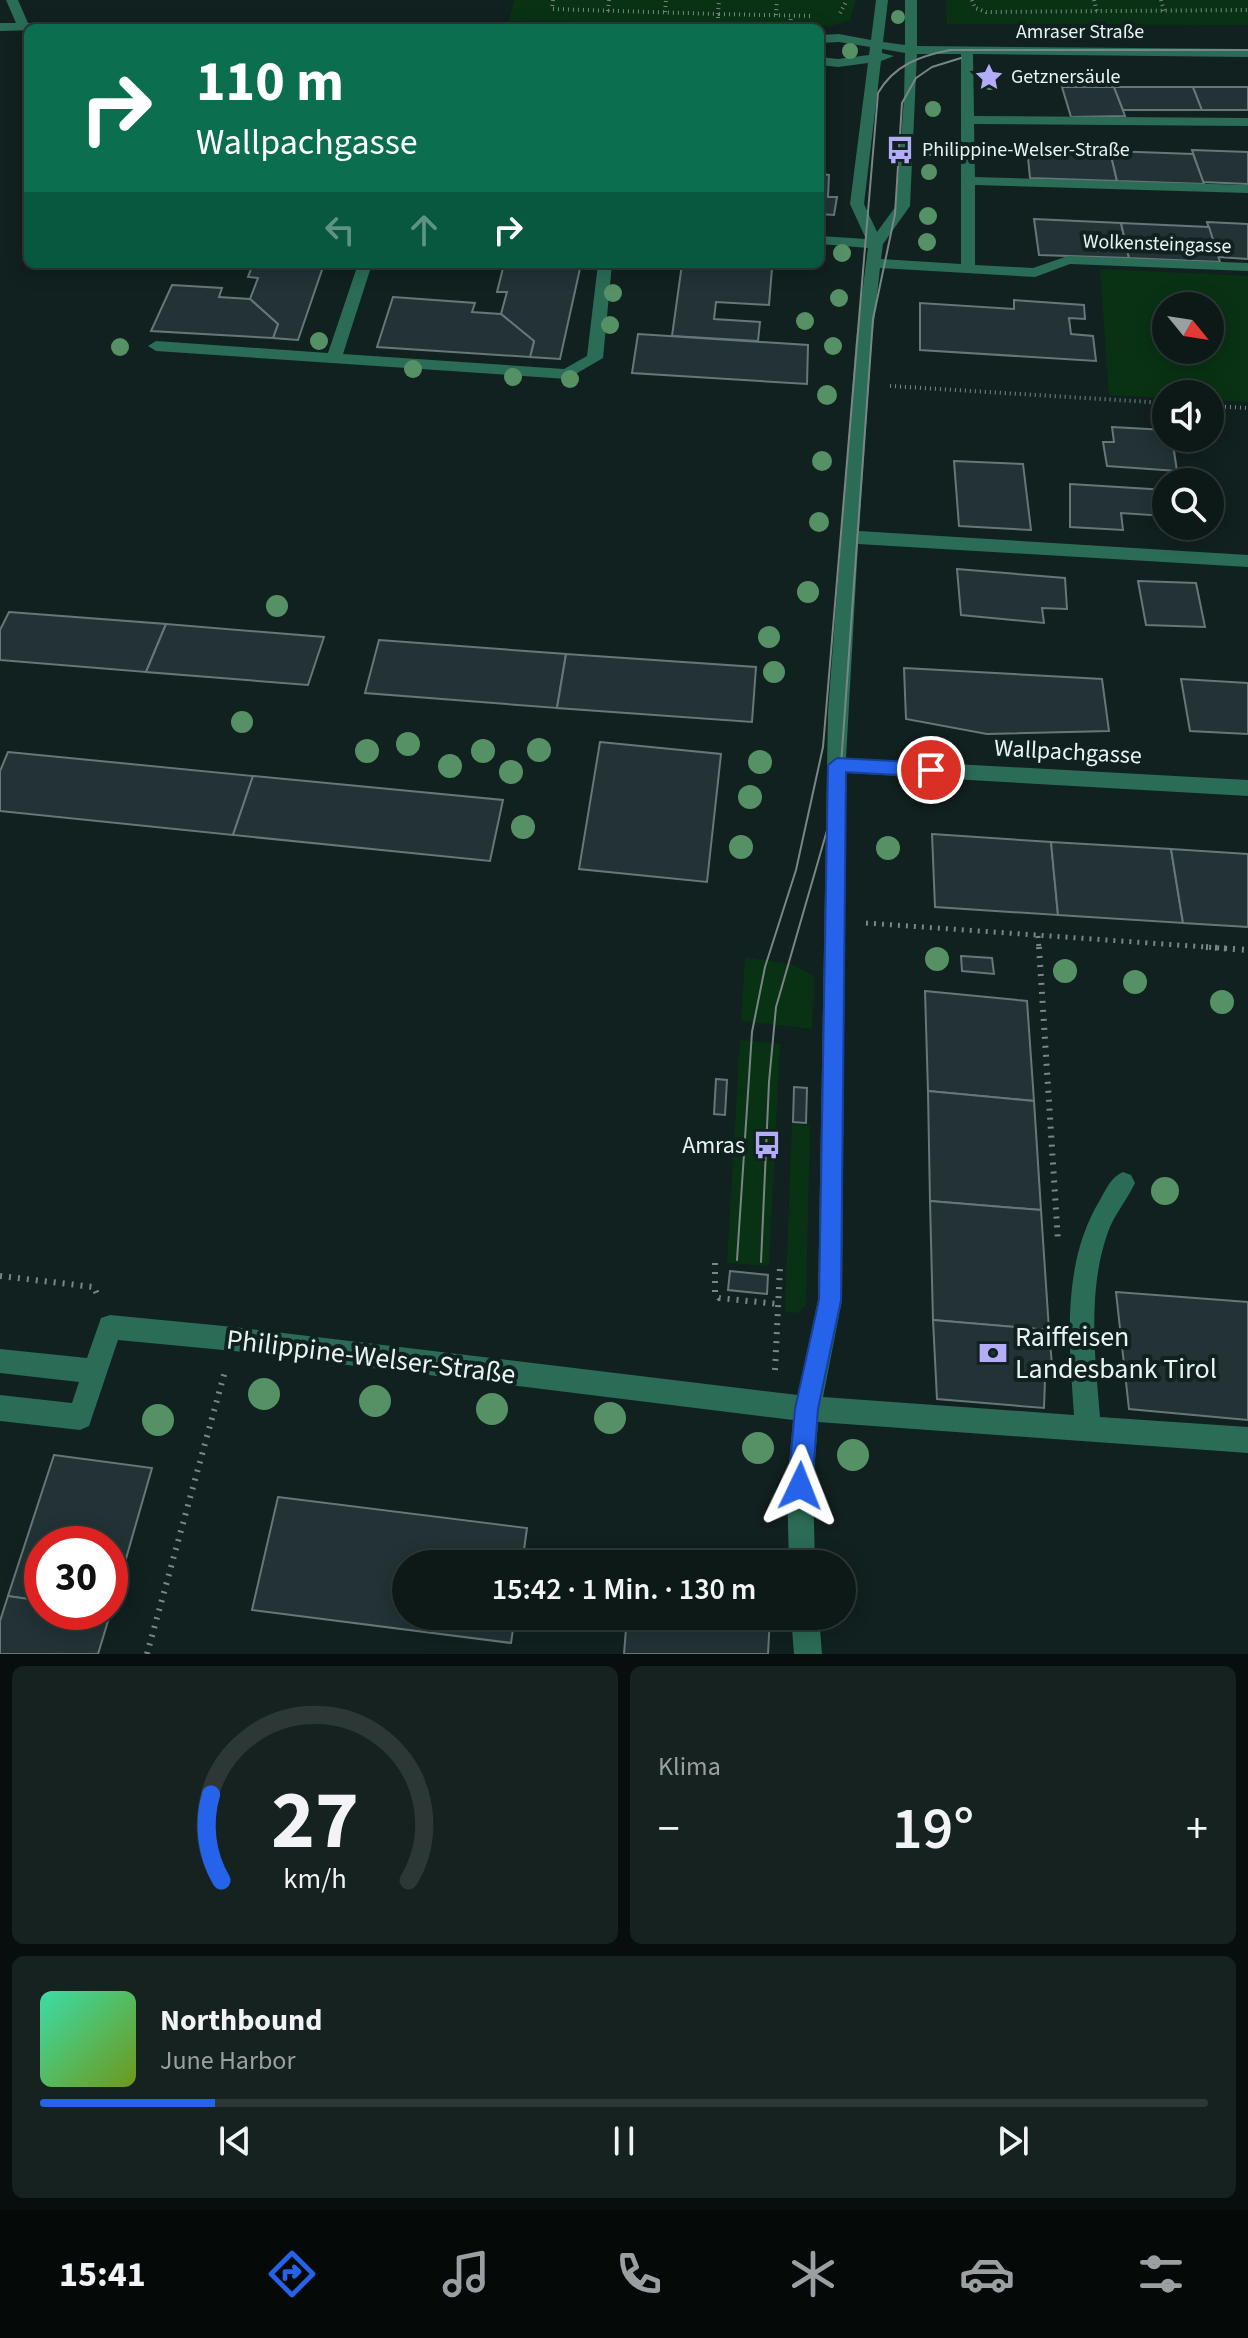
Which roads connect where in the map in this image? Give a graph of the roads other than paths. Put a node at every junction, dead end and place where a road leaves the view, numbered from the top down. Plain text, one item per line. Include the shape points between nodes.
1 (12, 0) edge
2 (882, 0) edge
3 (911, 0) edge
4 (23, 26) joint
5 (0, 27) edge
6 (824, 39) edge
7 (877, 44) junction
8 (911, 50) junction
9 (967, 52) junction
10 (1248, 53) edge
11 (875, 60) junction
12 (824, 61) edge
13 (968, 120) junction
14 (1248, 122) edge
15 (969, 181) junction
16 (1248, 189) edge
17 (824, 240) edge
18 (876, 244) junction
19 (875, 263) junction
20 (1248, 267) edge
21 (364, 268) edge
22 (605, 268) edge
23 (968, 269) junction
24 (156, 346) dead end
25 (334, 357) junction
26 (850, 537) junction
27 (1248, 561) edge
28 (837, 765) junction
29 (1248, 788) edge
30 (1123, 1183) dead end
31 (0, 1361) edge
32 (96, 1371) junction
33 (0, 1408) edge
34 (806, 1409) junction
35 (1088, 1429) junction
36 (1248, 1440) edge
37 (802, 1550) edge
38 (806, 1630) edge
39 (808, 1654) edge

1 - 4 street
2 - 7 street
3 - 8 street
4 - 5 street
6 - 7 street, Amraser Straße
7 - 8 street, Amraser Straße
7 - 11 street
8 - 9 street, Amraser Straße
8 - 11 street, Amraser Straße
8 - 18 street via 903,206
9 - 10 street, Amraser Straße
9 - 13 street
11 - 12 street, Amraser Straße
11 - 18 street via 857,204
13 - 14 street
13 - 15 street
15 - 16 street
15 - 23 street
17 - 18 street
18 - 19 street
19 - 23 street, Wolkensteingasse
19 - 26 street
20 - 23 street, Wolkensteingasse via 1068,260 1035,273
21 - 25 street
22 - 25 street via 595,358 567,374
24 - 25 street
26 - 27 street
26 - 28 street
28 - 29 street, Wallpachgasse
28 - 34 street via 830,1300
30 - 35 street via 1097,1229 1084,1272 1080,1331
31 - 32 street
32 - 33 street via 80,1417
32 - 34 street, Philippine-Welser-Straße via 110,1327
34 - 35 street, Philippine-Welser-Straße
34 - 37 street via 800,1473
35 - 36 street, Philippine-Welser-Straße
38 - 39 street

